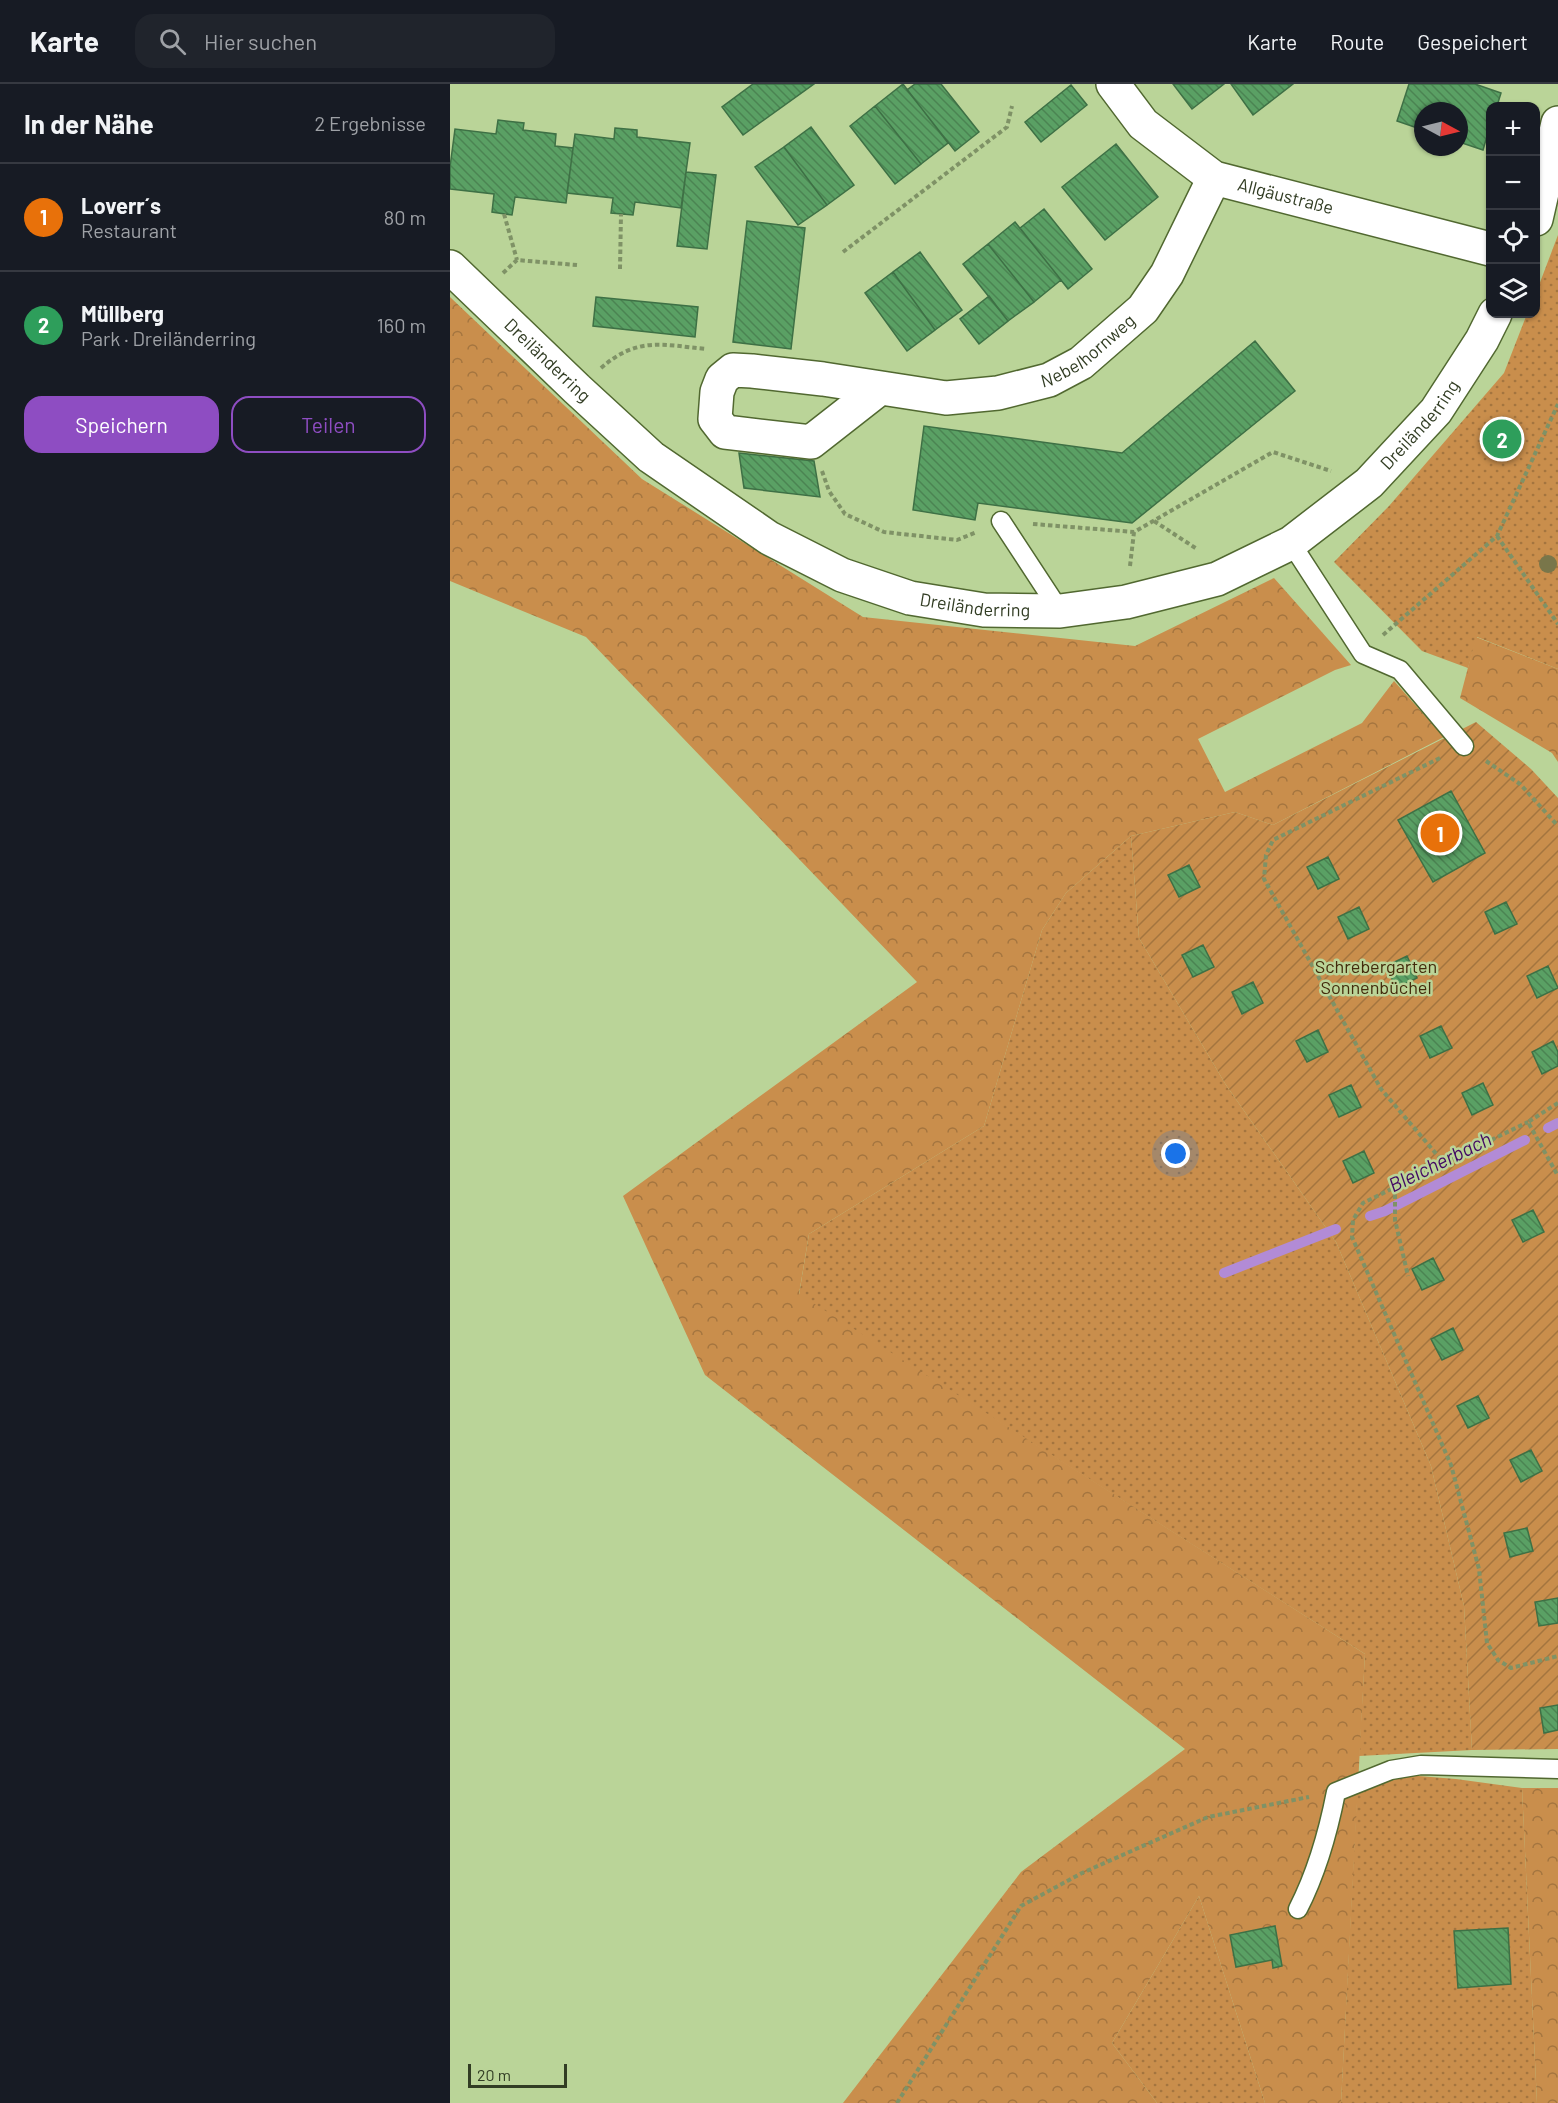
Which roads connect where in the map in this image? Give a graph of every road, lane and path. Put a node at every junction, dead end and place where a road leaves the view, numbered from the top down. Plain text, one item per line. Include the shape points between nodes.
1 (1113, 84) edge
2 (1012, 106) dead end
3 (1558, 123) edge
4 (1214, 178) junction
5 (1538, 210) edge
6 (504, 214) dead end
7 (621, 214) dead end
8 (1486, 248) edge
9 (843, 252) dead end
10 (578, 266) dead end
11 (450, 267) edge
12 (620, 269) dead end
13 (1493, 318) edge
14 (714, 349) dead end
15 (618, 354) dead end
16 (880, 388) junction
17 (1558, 404) edge
18 (811, 442) junction
19 (1369, 483) junction
20 (1000, 521) junction
21 (1154, 521) junction
22 (1497, 536) junction
23 (1291, 543) junction
24 (1217, 579) junction
25 (1060, 611) junction
26 (1558, 624) edge
27 (1363, 654) junction
28 (1464, 746) junction
29 (1558, 826) edge
30 (1558, 1103) edge
31 (1528, 1122) junction
32 (1444, 1163) junction
33 (1558, 1176) edge
34 (1395, 1187) junction
35 (1408, 1276) dead end
36 (1558, 1656) edge
37 (1558, 1769) edge
38 (1336, 1792) junction
39 (1298, 1909) dead end
40 (897, 2103) edge

1 - 4 street, Allgäustraße via 1143,124
2 - 9 path via 1007,127
3 - 5 street
4 - 8 street, Allgäustraße
4 - 16 street, Nebelhornweg via 1167,274 1143,309 1081,363 1050,381 998,393 946,398
6 - 10 path via 517,260
7 - 12 path
11 - 25 street, Dreiländerring via 651,456 770,538 842,575 910,598 984,610
13 - 19 street, Dreiländerring via 1436,411
14 - 15 path via 649,344
16 - 18 street
16 - 18 street, Nebelhornweg via 752,370 733,370 722,379 715,419 725,432
17 - 22 path
18 - 20 path via 829,491 845,514 884,532 957,540
19 - 21 path via 1273,452
19 - 23 street, Dreiländerring
20 - 21 path via 1134,532
20 - 25 lane
21 - 24 path via 1203,552
22 - 26 path
22 - 27 path
23 - 24 street, Dreiländerring
23 - 27 lane
24 - 25 street, Dreiländerring via 1126,602
27 - 28 lane via 1400,670
28 - 29 path via 1520,784
28 - 32 path via 1273,840 1266,855 1264,879 1381,1089
30 - 31 path
31 - 32 path
31 - 33 path
32 - 34 path
34 - 35 path via 1395,1220
34 - 36 path via 1363,1203 1353,1220 1353,1237 1451,1465 1479,1569 1487,1642 1498,1660 1511,1668
37 - 38 lane via 1421,1765 1391,1770
38 - 39 lane via 1312,1882
38 - 40 path via 1208,1817 1082,1873 1021,1906

